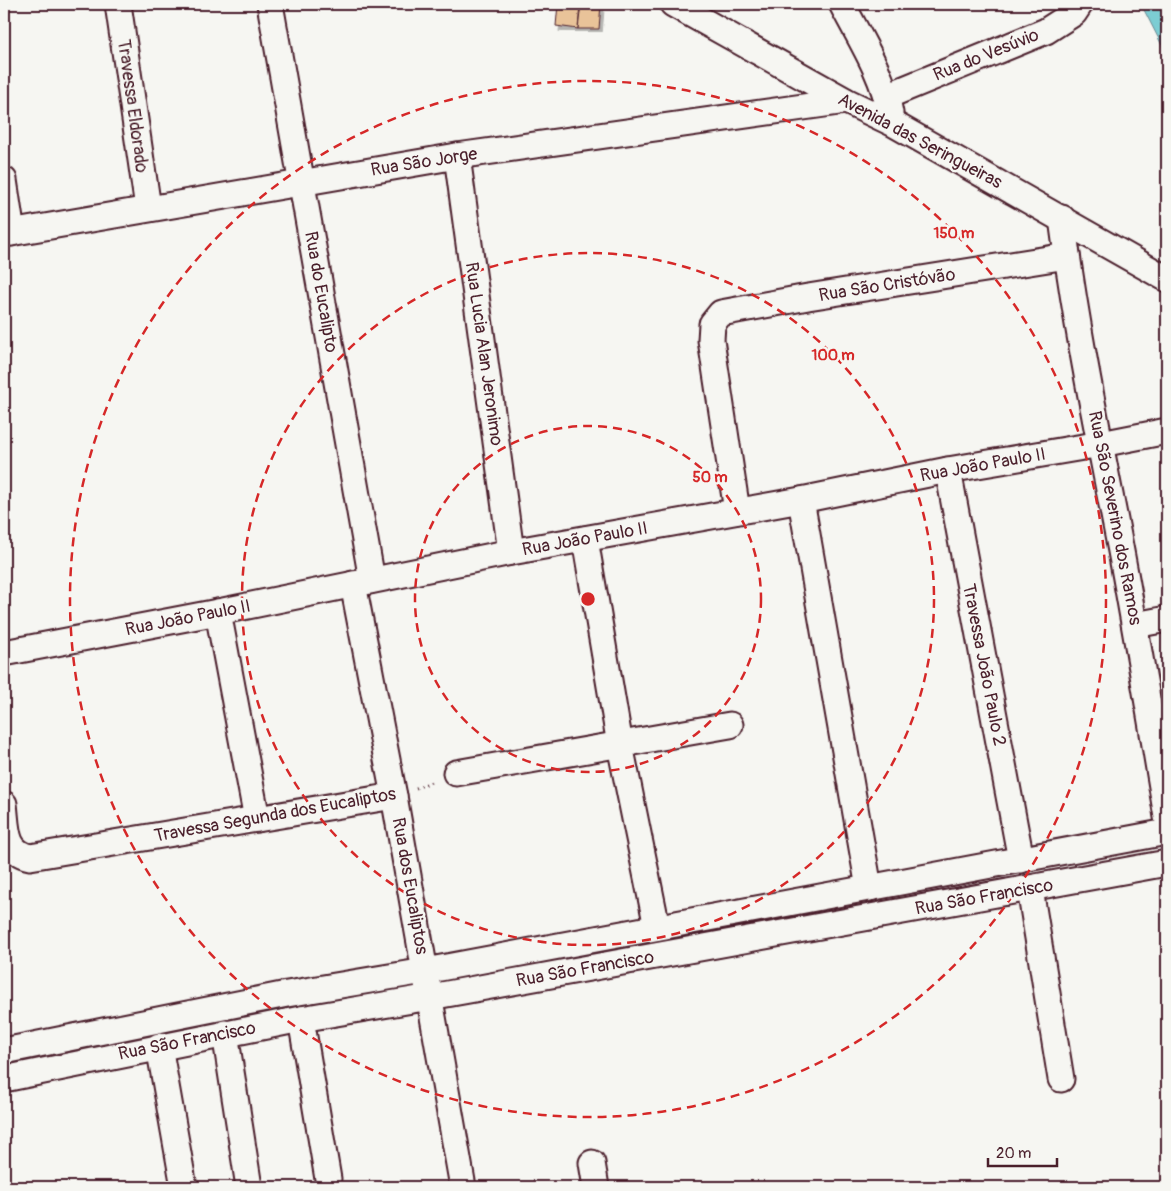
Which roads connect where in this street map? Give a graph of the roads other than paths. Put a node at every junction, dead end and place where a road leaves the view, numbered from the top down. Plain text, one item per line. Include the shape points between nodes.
1 (118, 4) edge
2 (270, 4) edge
3 (673, 4) edge
4 (842, 4) edge
5 (1080, 4) edge
6 (887, 96) junction
7 (846, 101) junction
8 (892, 123) junction
9 (457, 156) junction
10 (4, 180) edge
11 (301, 183) junction
12 (148, 208) junction
13 (1062, 218) junction
14 (8, 234) edge
15 (1067, 256) junction
16 (1167, 279) edge
17 (1167, 431) edge
18 (1101, 444) junction
19 (948, 470) junction
20 (802, 500) junction
21 (738, 511) junction
22 (584, 539) junction
23 (511, 552) junction
24 (362, 582) junction
25 (218, 612) junction
26 (1167, 619) edge
27 (1135, 625) junction
28 (4, 653) edge
29 (730, 725) dead end
30 (620, 745) junction
31 (456, 774) road end
32 (394, 796) junction
33 (4, 804) edge
34 (1167, 817) edge
35 (257, 819) junction
36 (1167, 832) edge
37 (1020, 860) junction
38 (1167, 863) edge
39 (869, 888) junction
40 (1030, 889) junction
41 (657, 927) junction
42 (425, 971) junction
43 (430, 998) junction
44 (301, 1019) junction
45 (225, 1033) junction
46 (160, 1046) junction
47 (4, 1051) edge
48 (4, 1079) edge
49 (1061, 1079) dead end
50 (592, 1163) dead end
51 (328, 1179) dead end
52 (184, 1187) edge
53 (249, 1187) edge
54 (463, 1187) edge
55 (596, 1187) edge

1 - 12 street, Travessa Eldorado
2 - 11 street, Rua do Eucalipto
3 - 7 street, Avenida das Seringueiras
4 - 6 street
5 - 6 street, Rua do Vesúvio via 1074,13 1046,31
6 - 8 street
7 - 8 street, Avenida das Seringueiras
7 - 9 street, Rua São Jorge
8 - 13 street, Avenida das Seringueiras
9 - 11 street, Rua São Jorge
9 - 23 street, Rua Lucia Alan Jeronimo
10 - 14 street
11 - 12 street, Rua São Jorge
11 - 24 street, Rua do Eucalipto
12 - 14 street, Rua São Jorge
13 - 15 street, Rua São Severino dos Ramos
13 - 16 street, Avenida das Seringueiras
15 - 18 street, Rua São Severino dos Ramos
15 - 21 street, Rua São Cristóvão via 721,313 712,324 710,340
17 - 18 street, Rua João Paulo II
18 - 19 street, Rua João Paulo II
18 - 27 street, Rua São Severino dos Ramos
19 - 20 street, Rua João Paulo II
19 - 37 street, Travessa João Paulo 2
20 - 21 street, Rua João Paulo II
20 - 39 street
21 - 22 street, Rua João Paulo II
22 - 23 street, Rua João Paulo II
22 - 30 street
23 - 24 street, Rua João Paulo II
24 - 25 street, Rua João Paulo II
24 - 32 street, Rua dos Eucaliptos
25 - 28 street, Rua João Paulo II
25 - 35 street
26 - 27 street
27 - 34 street, Rua São Severino dos Ramos
29 - 30 street
30 - 31 street
30 - 41 street
32 - 35 street, Travessa Segunda dos Eucaliptos
32 - 42 street, Rua dos Eucaliptos
33 - 35 street, Travessa Segunda dos Eucaliptos via 11,845 22,856 30,857
36 - 37 street, Rua São Francisco
37 - 39 street, Rua São Francisco
38 - 40 street, Rua São Francisco
39 - 41 street, Rua São Francisco
40 - 43 street, Rua São Francisco
40 - 49 street
41 - 42 street, Rua São Francisco
42 - 43 street, Rua dos Eucaliptos
42 - 47 street, Rua São Francisco via 287,994
43 - 44 street, Rua São Francisco
43 - 54 street, Rua dos Eucaliptos
44 - 45 street, Rua São Francisco
44 - 51 street
45 - 46 street, Rua São Francisco
45 - 53 street
46 - 48 street, Rua São Francisco
46 - 52 street
50 - 55 street

